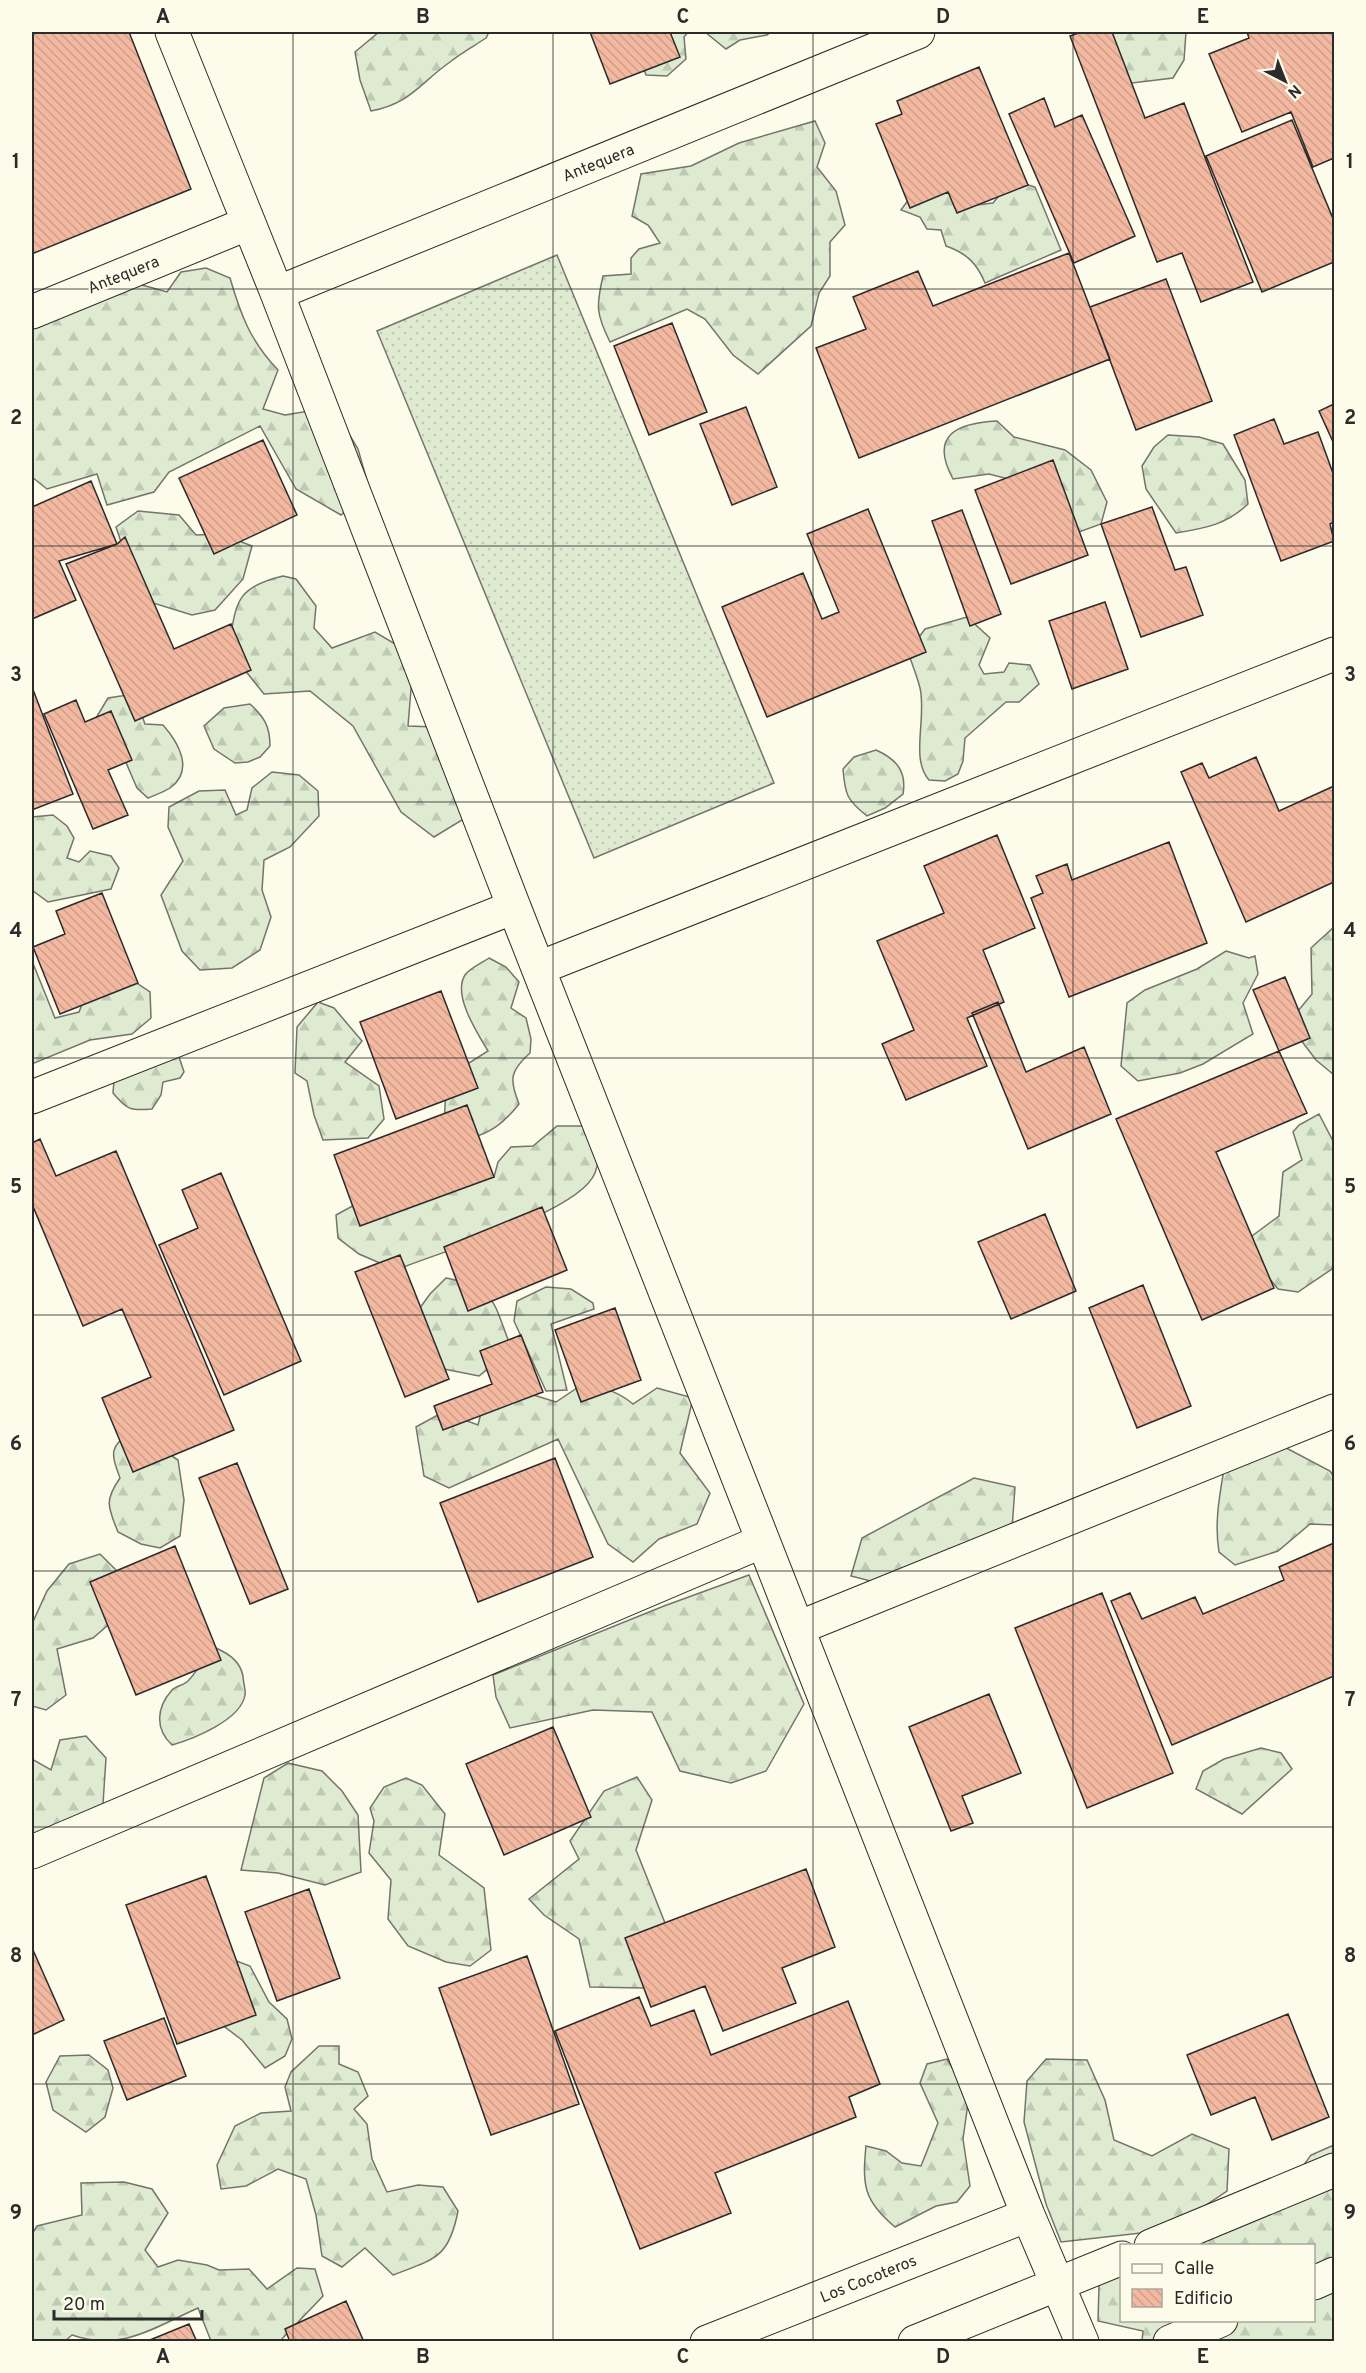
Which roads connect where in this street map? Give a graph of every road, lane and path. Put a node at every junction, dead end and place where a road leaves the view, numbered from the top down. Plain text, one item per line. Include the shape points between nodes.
1 (172, 32) edge
2 (918, 32) edge
3 (249, 223) junction
4 (277, 293) junction
5 (32, 312) edge
6 (1335, 654) edge
7 (514, 907) junction
8 (538, 968) junction
9 (32, 1097) edge
10 (1335, 1411) edge
11 (763, 1540) junction
12 (798, 1628) junction
13 (32, 1852) edge
14 (1335, 2170) edge
15 (1028, 2214) junction
16 (1156, 2244) edge
17 (1120, 2259) edge
18 (1335, 2274) edge
19 (1059, 2283) junction
20 (1315, 2283) edge
21 (1216, 2322) edge
22 (707, 2342) edge
23 (915, 2342) edge
24 (1083, 2342) edge
25 (1170, 2342) edge

1 - 3 street
2 - 4 street, Antequera
3 - 4 street
3 - 5 street, Antequera
4 - 7 street
6 - 8 street
7 - 8 street
7 - 9 street
8 - 11 street
10 - 12 street
11 - 12 street
11 - 13 street
12 - 15 street
14 - 16 street
15 - 19 street
15 - 22 street, Los Cocoteros
17 - 19 street
18 - 20 street
19 - 23 street
19 - 24 street
21 - 25 street

